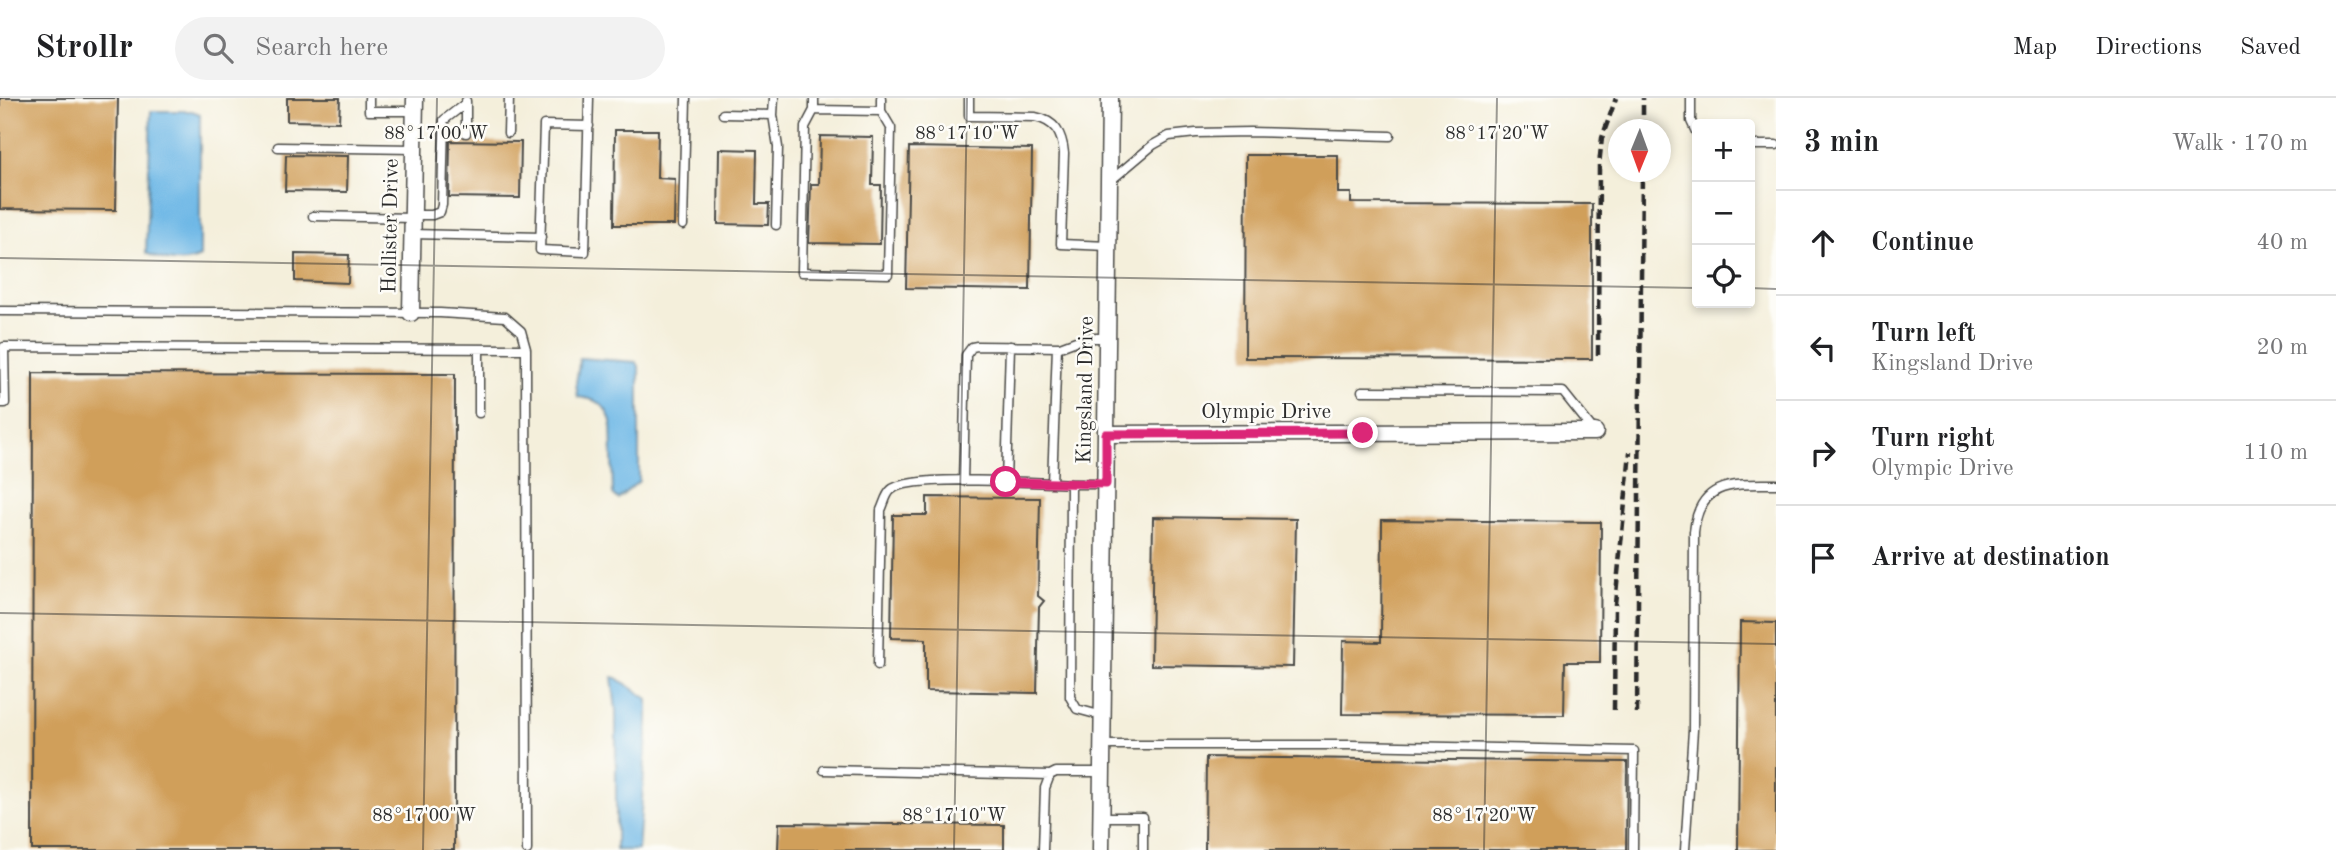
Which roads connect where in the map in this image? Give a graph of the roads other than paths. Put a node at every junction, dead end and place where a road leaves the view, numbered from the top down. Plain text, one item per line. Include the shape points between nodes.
1 (369, 98) edge
2 (509, 98) edge
3 (589, 98) edge
4 (686, 98) edge
5 (774, 98) edge
6 (814, 98) edge
7 (881, 98) edge
8 (969, 98) edge
9 (1110, 98) edge
10 (1691, 98) edge
11 (466, 100) edge
12 (414, 105) edge
13 (814, 110) junction
14 (881, 111) junction
15 (723, 114) dead end
16 (773, 115) junction
17 (1692, 125) edge
18 (589, 127) junction
19 (466, 133) dead end
20 (508, 133) dead end
21 (1390, 136) dead end
22 (1755, 145) edge
23 (1776, 145) edge
24 (278, 147) dead end
25 (414, 149) junction
26 (1109, 182) junction
27 (313, 216) dead end
28 (413, 222) junction
29 (683, 225) dead end
30 (776, 225) dead end
31 (541, 237) junction
32 (1108, 246) junction
33 (0, 312) edge
34 (411, 313) junction
35 (1107, 338) junction
36 (1010, 346) junction
37 (1057, 347) junction
38 (480, 349) junction
39 (526, 349) junction
40 (1362, 391) dead end
41 (0, 403) edge
42 (479, 413) dead end
43 (1595, 432) joint
44 (1106, 434) junction
45 (963, 481) junction
46 (1006, 482) junction
47 (1052, 484) junction
48 (1071, 484) junction
49 (1106, 484) junction
50 (1776, 484) edge
51 (878, 665) dead end
52 (1103, 716) junction
53 (1102, 745) junction
54 (824, 770) dead end
55 (1102, 772) junction
56 (1050, 775) junction
57 (1102, 817) junction
58 (527, 850) edge
59 (1043, 850) edge
60 (1101, 850) edge
61 (1143, 850) edge
62 (1633, 850) edge
63 (1685, 850) edge

1 - 12 lane via 369,111
2 - 20 lane
3 - 18 lane
4 - 29 lane
5 - 16 lane
6 - 13 lane
7 - 14 lane
8 - 32 lane via 969,116 1035,117 1056,127 1064,153 1061,244
9 - 26 street, Kingsland Drive
10 - 17 lane
11 - 19 lane
11 - 28 lane via 444,120 440,212
12 - 25 street, Hollister Drive
13 - 14 lane
13 - 14 lane via 805,127 802,272 888,274 891,128
15 - 16 lane
16 - 30 lane via 778,147
18 - 31 lane via 544,125
18 - 31 lane via 585,252 540,250
21 - 26 lane via 1196,132 1169,136
22 - 23 lane
24 - 25 lane
25 - 28 street, Hollister Drive
26 - 32 street, Kingsland Drive
27 - 28 lane
28 - 31 lane
28 - 34 street, Hollister Drive
32 - 35 street, Kingsland Drive
33 - 34 lane
34 - 39 lane via 505,317 521,331
35 - 37 lane via 1084,338
35 - 44 street, Kingsland Drive
36 - 37 lane
36 - 45 lane via 972,347 966,355
36 - 46 lane
37 - 47 lane
38 - 39 lane
38 - 41 lane via 4,347 5,403
38 - 42 lane
39 - 58 lane
40 - 43 lane via 1563,392
43 - 44 street, Olympic Drive
44 - 49 street, Kingsland Drive
45 - 46 lane
45 - 51 lane via 905,483 891,490 881,510
46 - 47 lane
47 - 48 lane
48 - 49 lane
48 - 52 lane via 1070,697 1077,709
49 - 52 street, Kingsland Drive
50 - 63 lane via 1722,488 1703,500 1696,513 1693,730
52 - 53 street, Kingsland Drive
53 - 55 street, Kingsland Drive
53 - 62 lane via 1634,751
54 - 56 lane
55 - 56 lane
55 - 57 street, Kingsland Drive
56 - 59 lane via 1045,788
57 - 60 street, Kingsland Drive
57 - 61 lane via 1143,817

